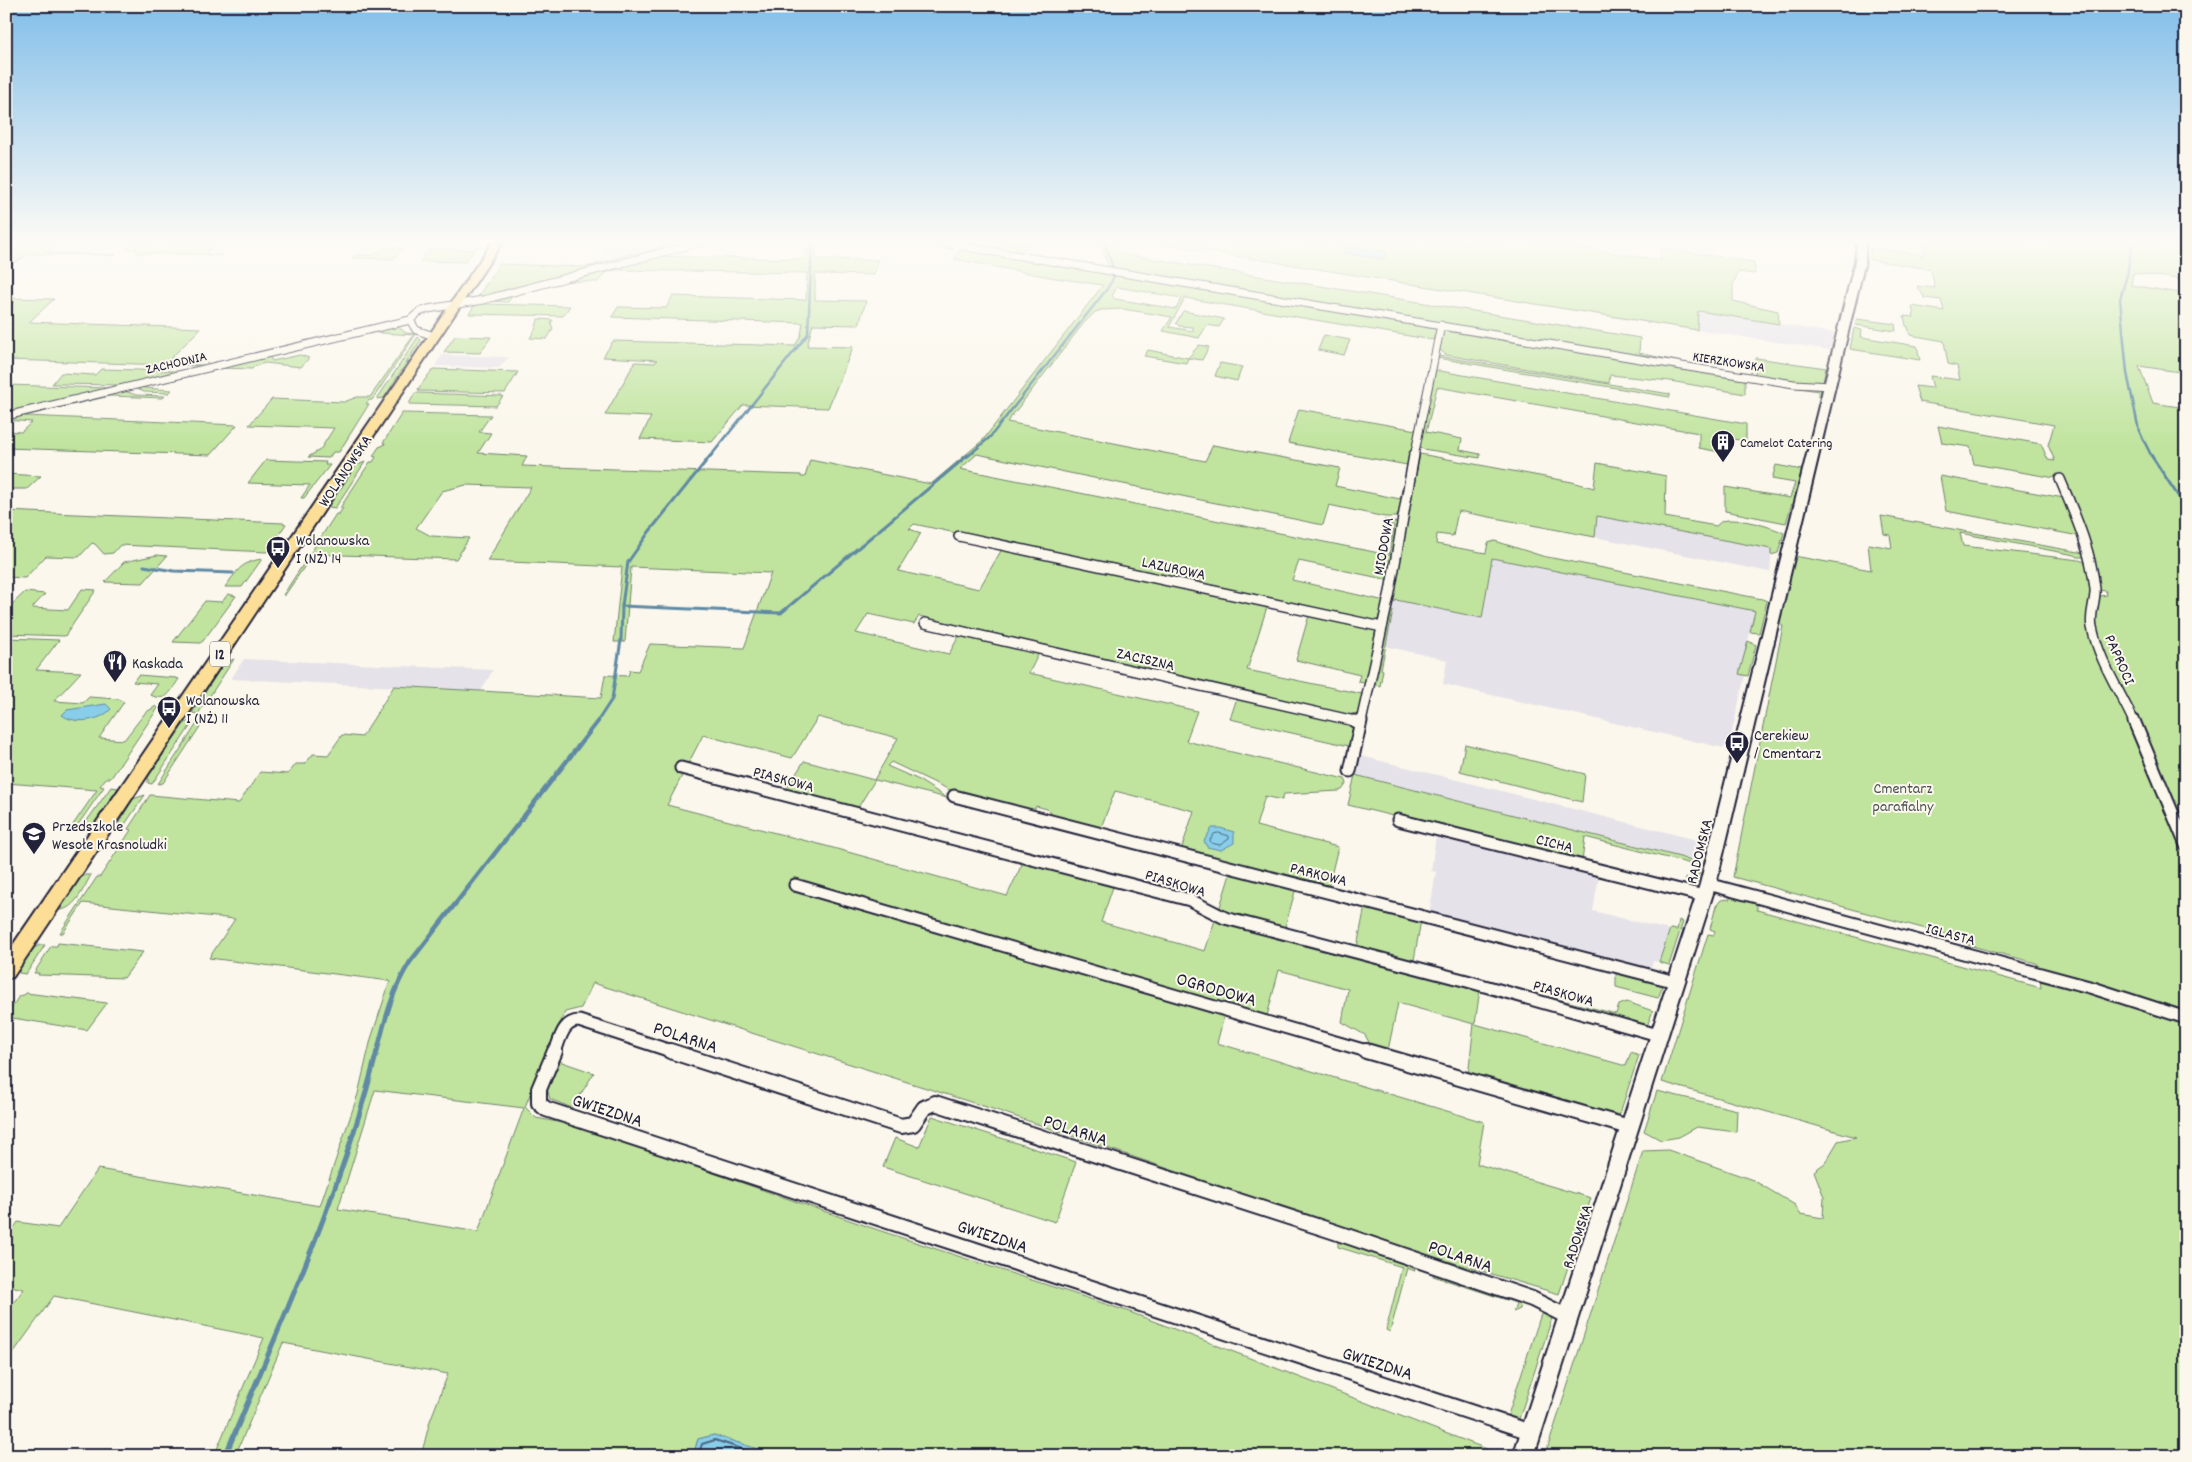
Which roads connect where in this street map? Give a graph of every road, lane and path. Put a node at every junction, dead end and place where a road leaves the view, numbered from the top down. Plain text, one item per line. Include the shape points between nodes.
1 (421, 311) edge
2 (450, 311) edge
3 (1352, 311) edge
4 (1848, 311) edge
5 (410, 320) junction
6 (1441, 326) junction
7 (434, 336) junction
8 (1831, 386) junction
9 (6, 416) edge
10 (2060, 479) dead end
11 (959, 536) dead end
12 (925, 623) dead end
13 (1382, 627) junction
14 (1360, 722) junction
15 (681, 768) dead end
16 (1350, 771) dead end
17 (954, 796) dead end
18 (1398, 820) dead end
19 (2186, 845) edge
20 (795, 885) dead end
21 (1706, 890) junction
22 (6, 971) edge
23 (1676, 982) junction
24 (2186, 1018) edge
25 (579, 1021) joint
26 (1658, 1035) junction
27 (1629, 1127) junction
28 (1568, 1316) junction
29 (1531, 1432) junction
30 (1524, 1456) edge

1 - 5 street, ZACHODNIA
2 - 7 main road, WOLANOWSKA / 12
3 - 6 street, KIERZKOWSKA
4 - 8 street, RADOMSKA
5 - 7 street via 417,331
5 - 9 street, ZACHODNIA
6 - 8 street, KIERZKOWSKA via 1759,379
6 - 13 street, MIODOWA
7 - 22 main road, WOLANOWSKA / 12
8 - 21 street, RADOMSKA
10 - 19 street, PAPROCI via 2085,540 2095,591 2091,625 2095,640 2128,708
11 - 13 street, LAZUROWA
12 - 14 street, ZACISZNA
13 - 14 street, MIODOWA
14 - 16 street, MIODOWA
15 - 26 street, PIASKOWA via 1190,900 1225,918
17 - 23 street, PARKOWA
18 - 21 street, CICHA
20 - 27 street, OGRODOWA
21 - 23 street, RADOMSKA
21 - 24 street, IGLASTA via 2093,988
23 - 26 street, RADOMSKA
25 - 28 street, POLARNA via 901,1126 913,1125 921,1110 928,1104 935,1104 1342,1234 1532,1299
25 - 29 street, GWIEZDNA via 572,1020 566,1025 539,1089 537,1100 546,1108
26 - 27 street, RADOMSKA
27 - 28 street, RADOMSKA
28 - 29 street, RADOMSKA
29 - 30 street, RADOMSKA

